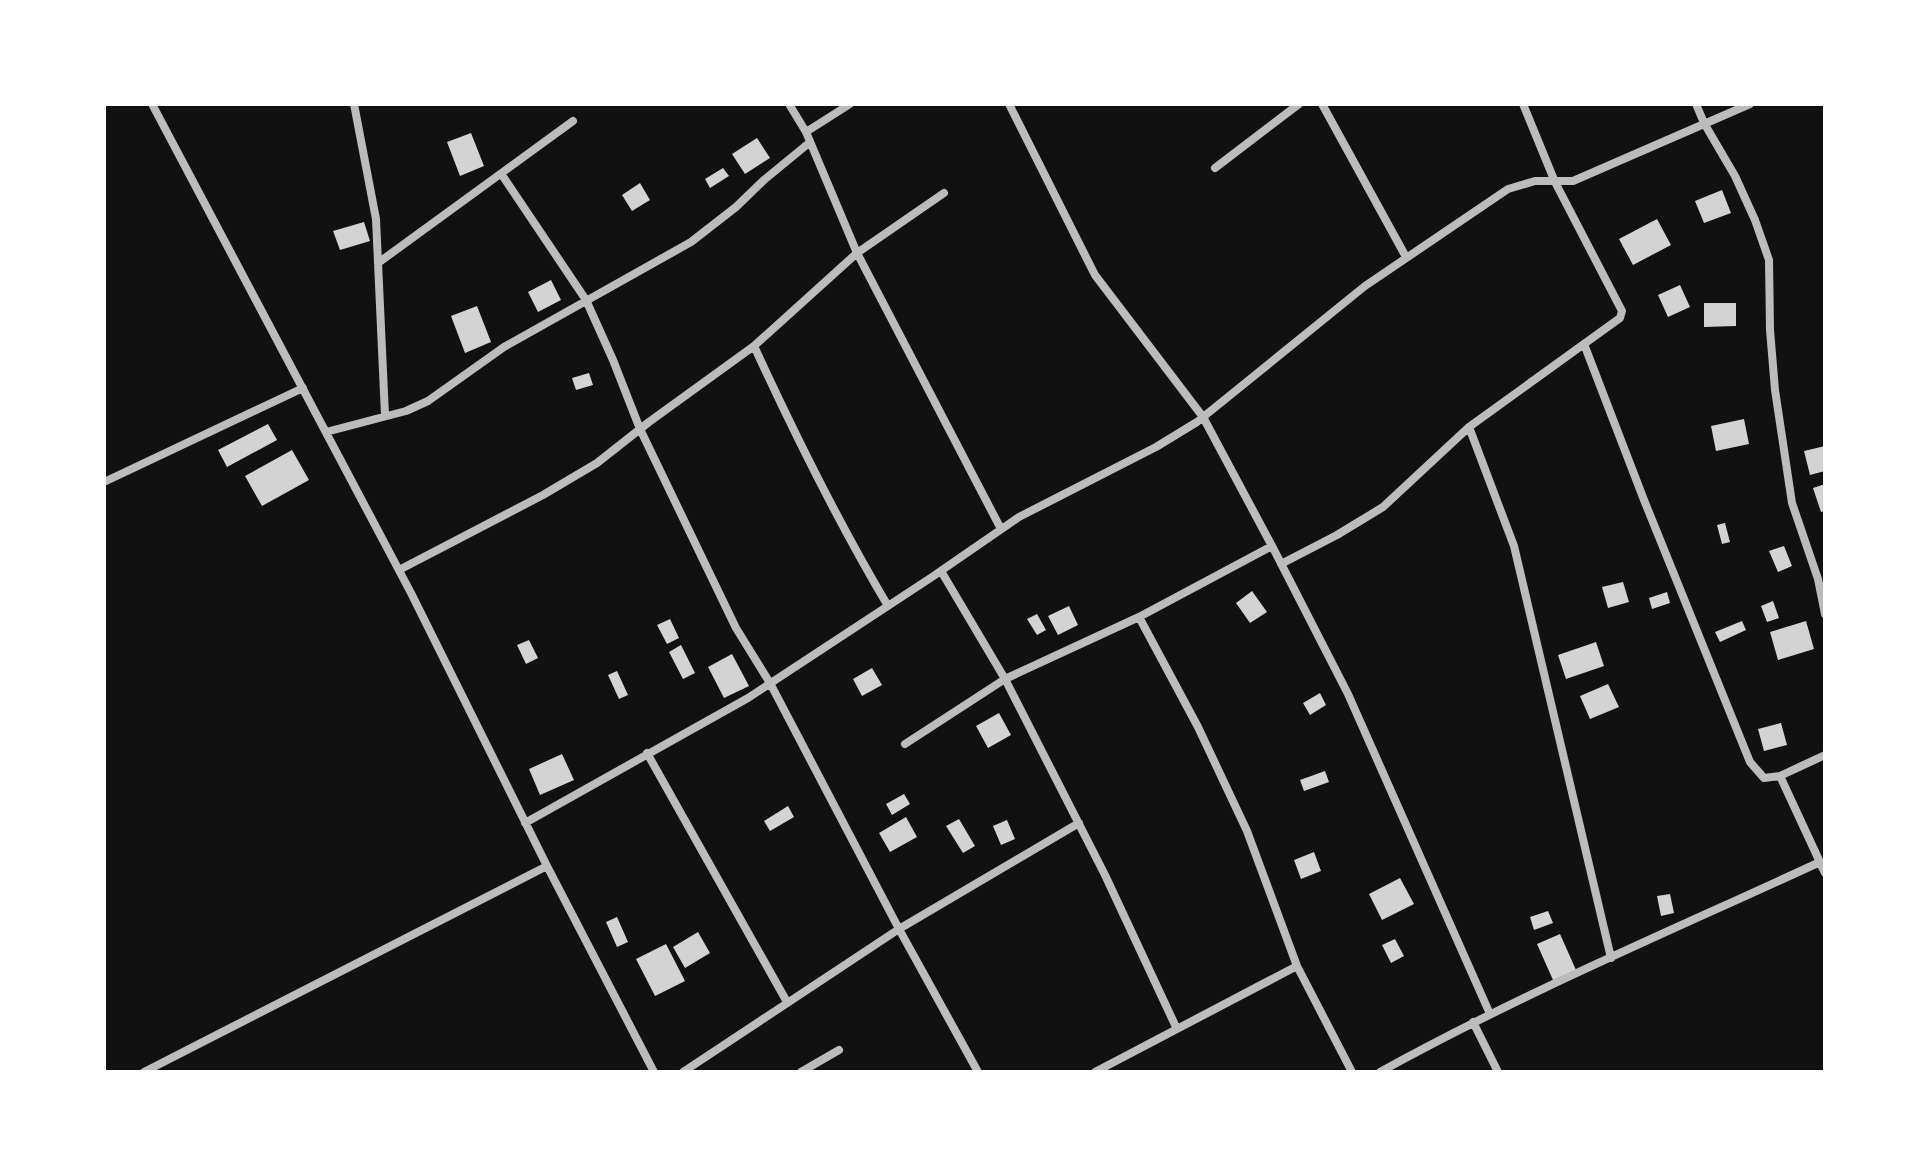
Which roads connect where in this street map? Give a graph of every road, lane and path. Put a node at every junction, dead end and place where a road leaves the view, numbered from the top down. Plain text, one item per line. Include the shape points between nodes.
1 (152, 104) edge
2 (354, 104) edge
3 (789, 104) edge
4 (850, 104) edge
5 (1009, 104) edge
6 (1298, 104) edge
7 (1322, 104) edge
8 (1523, 104) edge
9 (1696, 104) edge
10 (1750, 104) edge
11 (573, 121) dead end
12 (1704, 123) junction
13 (806, 132) junction
14 (809, 143) junction
15 (1215, 168) dead end
16 (502, 175) junction
17 (1555, 182) junction
18 (944, 193) dead end
19 (857, 253) junction
20 (1406, 257) junction
21 (378, 263) junction
22 (586, 300) junction
23 (1584, 344) junction
24 (754, 346) junction
25 (303, 388) junction
26 (385, 415) junction
27 (1203, 417) junction
28 (1469, 427) junction
29 (640, 429) junction
30 (326, 432) junction
31 (104, 482) edge
32 (1001, 529) junction
33 (1272, 546) junction
34 (1281, 564) junction
35 (399, 570) junction
36 (941, 571) junction
37 (888, 606) junction
38 (1825, 614) edge
39 (1139, 617) junction
40 (1005, 679) junction
41 (770, 683) junction
42 (905, 744) dead end
43 (647, 753) junction
44 (1825, 755) edge
45 (1780, 776) junction
46 (525, 823) junction
47 (1079, 823) junction
48 (1820, 862) junction
49 (547, 866) junction
50 (1825, 873) edge
51 (899, 929) junction
52 (1611, 958) junction
53 (1297, 966) junction
54 (787, 1002) junction
55 (1490, 1014) junction
56 (1473, 1022) junction
57 (1176, 1027) junction
58 (839, 1050) dead end
59 (144, 1072) edge
60 (654, 1072) edge
61 (683, 1072) edge
62 (801, 1072) edge
63 (978, 1072) edge
64 (1095, 1072) edge
65 (1352, 1072) edge
66 (1380, 1072) edge
67 (1498, 1072) edge

1 - 25 street
2 - 21 street via 376,219
3 - 13 street
4 - 13 street
5 - 27 street via 1095,275
6 - 15 street
7 - 20 street
8 - 17 street
9 - 12 street
10 - 12 street
11 - 16 street
12 - 17 street via 1573,181
12 - 38 street via 1735,176 1769,260 1774,375 1792,503
13 - 14 street
14 - 19 street
14 - 22 street via 691,242
16 - 21 street
16 - 22 street
17 - 20 street via 1508,189
17 - 23 street via 1622,311
18 - 19 street
19 - 24 street
19 - 32 street
20 - 27 street
21 - 26 street
22 - 26 street via 504,347 428,401
22 - 29 street
23 - 28 street
23 - 45 street via 1750,762 1764,778
24 - 29 street
24 - 37 street via 837,517
25 - 30 street
25 - 31 street
26 - 30 street
27 - 32 street
27 - 33 street
28 - 34 street via 1383,507
28 - 52 street via 1514,546
29 - 35 street via 570,479
29 - 41 street via 736,628
30 - 35 street
32 - 36 street
33 - 34 street
33 - 39 street
34 - 55 street via 1348,694
35 - 46 street
36 - 37 street
36 - 40 street
37 - 41 street
39 - 40 street
39 - 53 street via 1247,831
40 - 42 street
40 - 47 street
41 - 43 street
41 - 51 street
43 - 46 street
43 - 54 street
44 - 45 street
45 - 48 street
46 - 49 street
47 - 51 street
47 - 57 street
48 - 50 street
48 - 52 street
49 - 59 street
49 - 60 street
51 - 54 street
51 - 63 street
52 - 55 street
53 - 57 street
53 - 65 street
54 - 61 street
55 - 56 street
56 - 66 street
56 - 67 street
57 - 64 street
58 - 62 street

